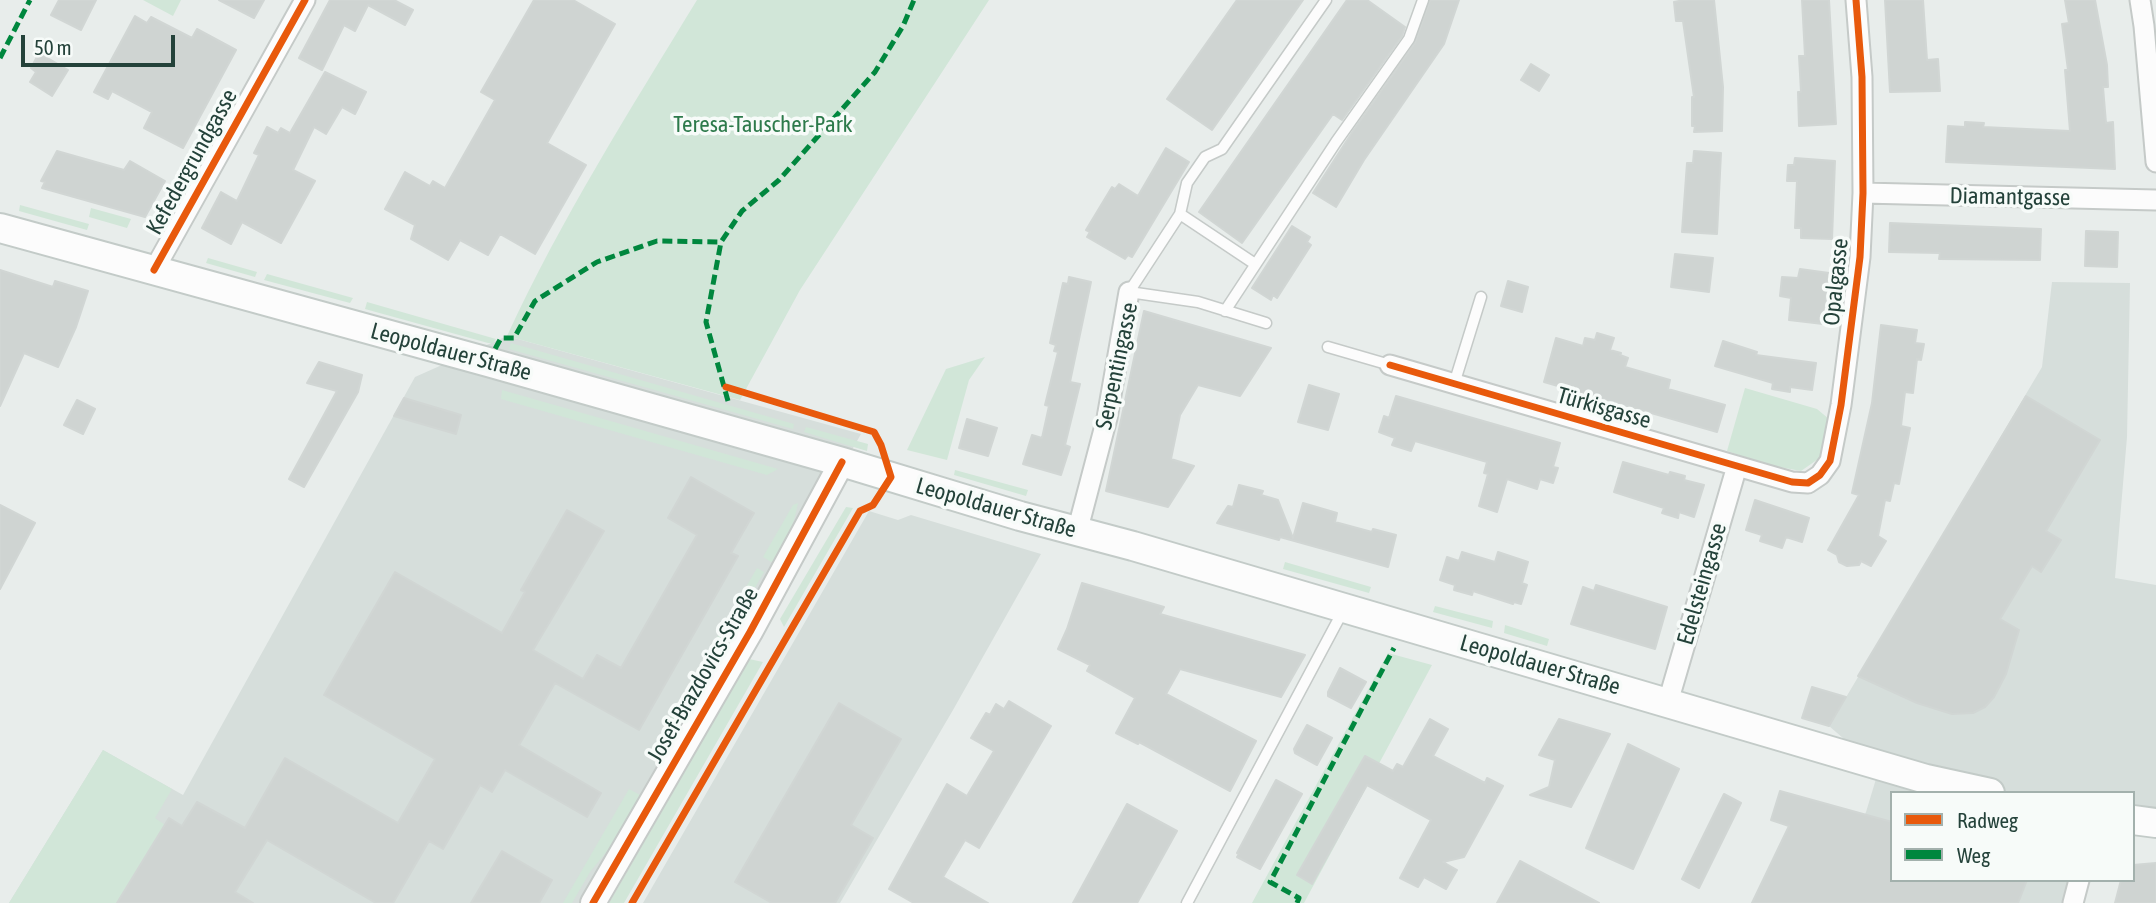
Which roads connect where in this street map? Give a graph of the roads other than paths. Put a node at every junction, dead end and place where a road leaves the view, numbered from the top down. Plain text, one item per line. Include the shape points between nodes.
1 (305, 0) edge
2 (1326, 0) edge
3 (1423, 0) edge
4 (1856, 0) edge
5 (2140, 0) edge
6 (2156, 162) edge
7 (1863, 193) junction
8 (2156, 200) edge
9 (1180, 214) junction
10 (0, 228) edge
11 (1255, 264) junction
12 (154, 270) junction
13 (1129, 292) junction
14 (1481, 297) dead end
15 (1226, 311) junction
16 (1266, 323) dead end
17 (1328, 347) dead end
18 (1390, 365) joint
19 (1458, 386) junction
20 (842, 462) junction
21 (1737, 466) junction
22 (1077, 532) junction
23 (1344, 609) junction
24 (1668, 702) junction
25 (1981, 791) edge
26 (2135, 820) edge
27 (2156, 823) edge
28 (2078, 882) edge
29 (593, 903) edge
30 (1187, 903) edge
31 (2073, 903) edge

1 - 12 street, Kefedergrundgasse
2 - 9 lane via 1222,149 1205,157 1187,183
3 - 11 lane via 1409,39
4 - 7 street, Opalgasse
5 - 6 street
7 - 8 street, Diamantgasse
7 - 21 street, Opalgasse via 1860,257 1830,461 1808,483
9 - 11 lane
9 - 13 lane
10 - 12 main road, Leopoldauer Straße
11 - 15 lane
12 - 20 main road, Leopoldauer Straße
13 - 15 lane, Serpentingasse
13 - 22 street, Serpentingasse via 1107,418
14 - 19 lane
15 - 16 lane, Serpentingasse
17 - 18 lane
18 - 19 street, Türkisgasse
19 - 21 street, Türkisgasse
20 - 22 main road, Leopoldauer Straße
20 - 29 street, Josef-Brazdovics-Straße
21 - 24 street, Edelsteingasse
22 - 23 main road, Leopoldauer Straße
23 - 24 main road, Leopoldauer Straße
23 - 30 lane
24 - 25 main road, Leopoldauer Straße
26 - 27 main road
28 - 31 street

